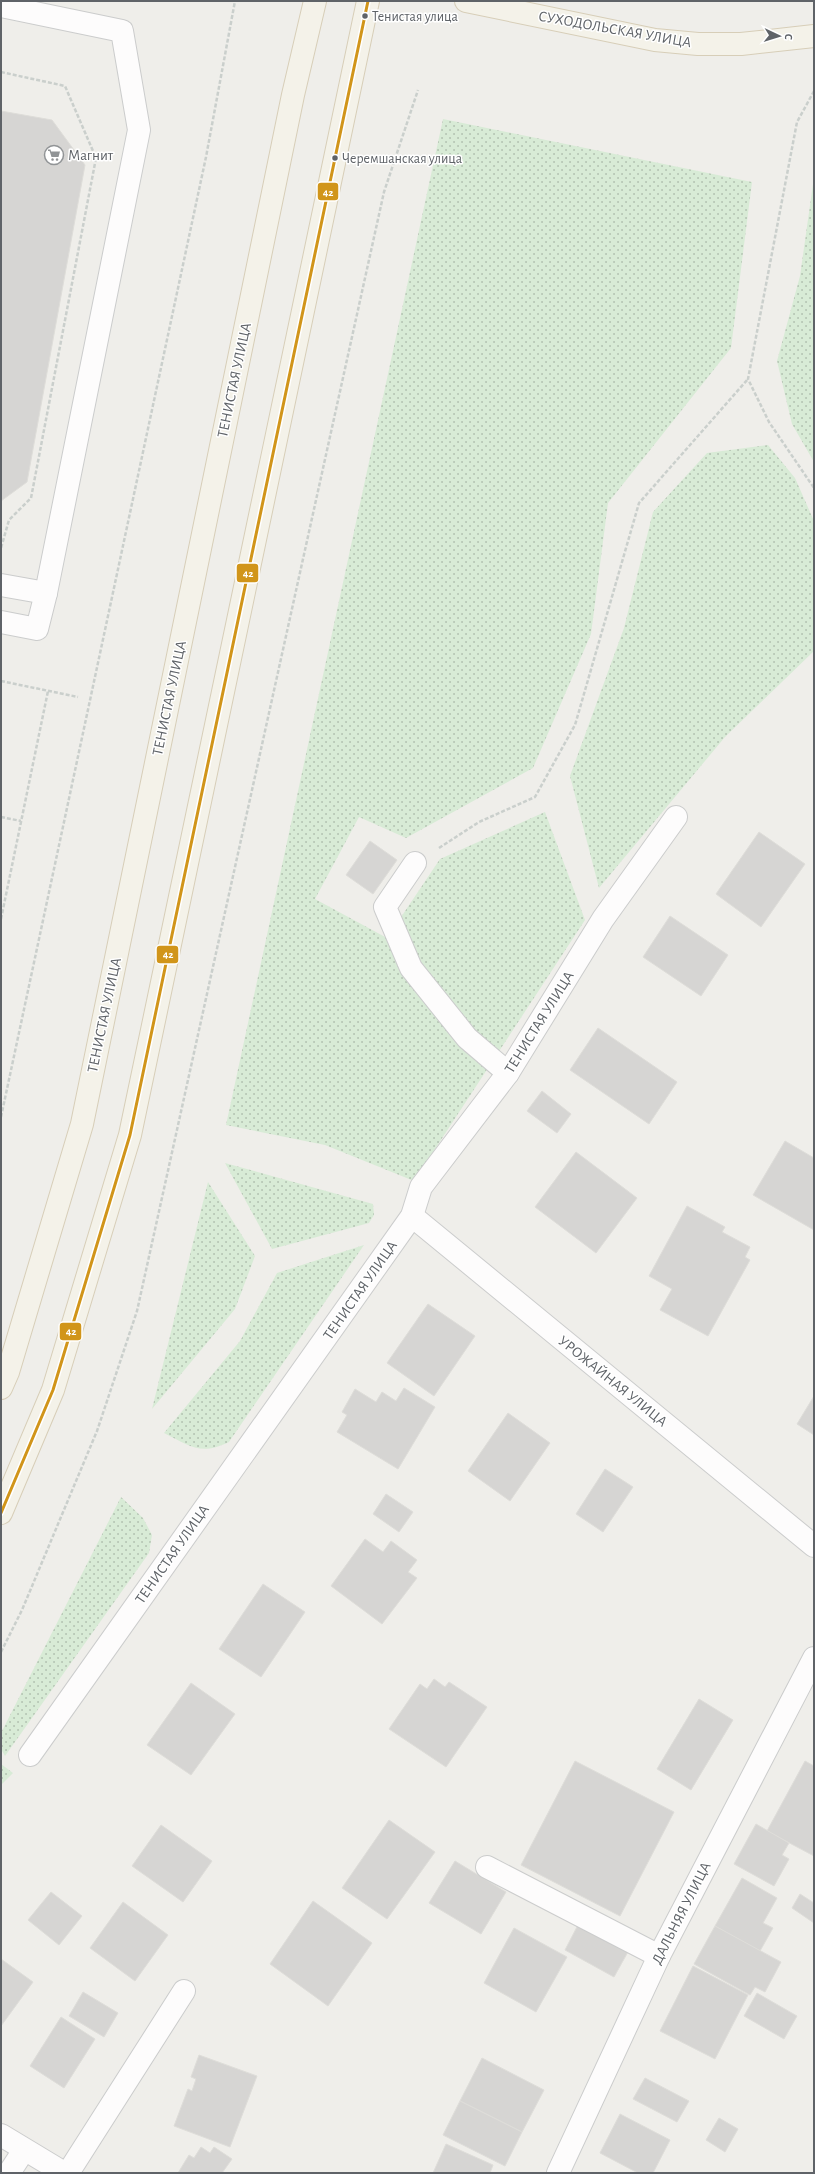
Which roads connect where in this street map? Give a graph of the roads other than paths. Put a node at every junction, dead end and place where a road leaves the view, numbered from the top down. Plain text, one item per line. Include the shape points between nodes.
1 (315, 1) edge
2 (368, 1) edge
3 (466, 1) edge
4 (1, 6) edge
5 (814, 36) edge
6 (1, 585) edge
7 (46, 593) junction
8 (1, 622) edge
9 (676, 817) dead end
10 (415, 863) road end
11 (508, 1073) junction
12 (412, 1216) junction
13 (1, 1388) edge
14 (1, 1512) edge
15 (814, 1546) edge
16 (814, 1658) edge
17 (30, 1755) dead end
18 (487, 1867) dead end
19 (659, 1956) junction
20 (184, 1991) dead end
21 (1, 2135) edge
22 (24, 2150) junction
23 (8, 2173) edge
24 (66, 2173) edge
25 (558, 2173) edge

1 - 13 main road, ТЕНИСТАЯ УЛИЦА via 293,94 82,1124
2 - 14 main road via 130,1135 53,1390
3 - 5 main road, СУХОДОЛЬСКАЯ УЛИЦА via 625,34 691,44 741,44
4 - 7 street via 122,31 139,130
6 - 7 street
7 - 8 street via 37,629
9 - 11 street, ТЕНИСТАЯ УЛИЦА via 603,919
10 - 11 street via 385,907 411,968 467,1038
11 - 12 street, ТЕНИСТАЯ УЛИЦА via 421,1187
12 - 15 street, УРОЖАЙНАЯ УЛИЦА
12 - 17 street, ТЕНИСТАЯ УЛИЦА
16 - 19 street, ДАЛЬНЯЯ УЛИЦА
18 - 19 street
19 - 25 street, ДАЛЬНЯЯ УЛИЦА
20 - 24 street
21 - 22 street
22 - 23 street
22 - 24 street

